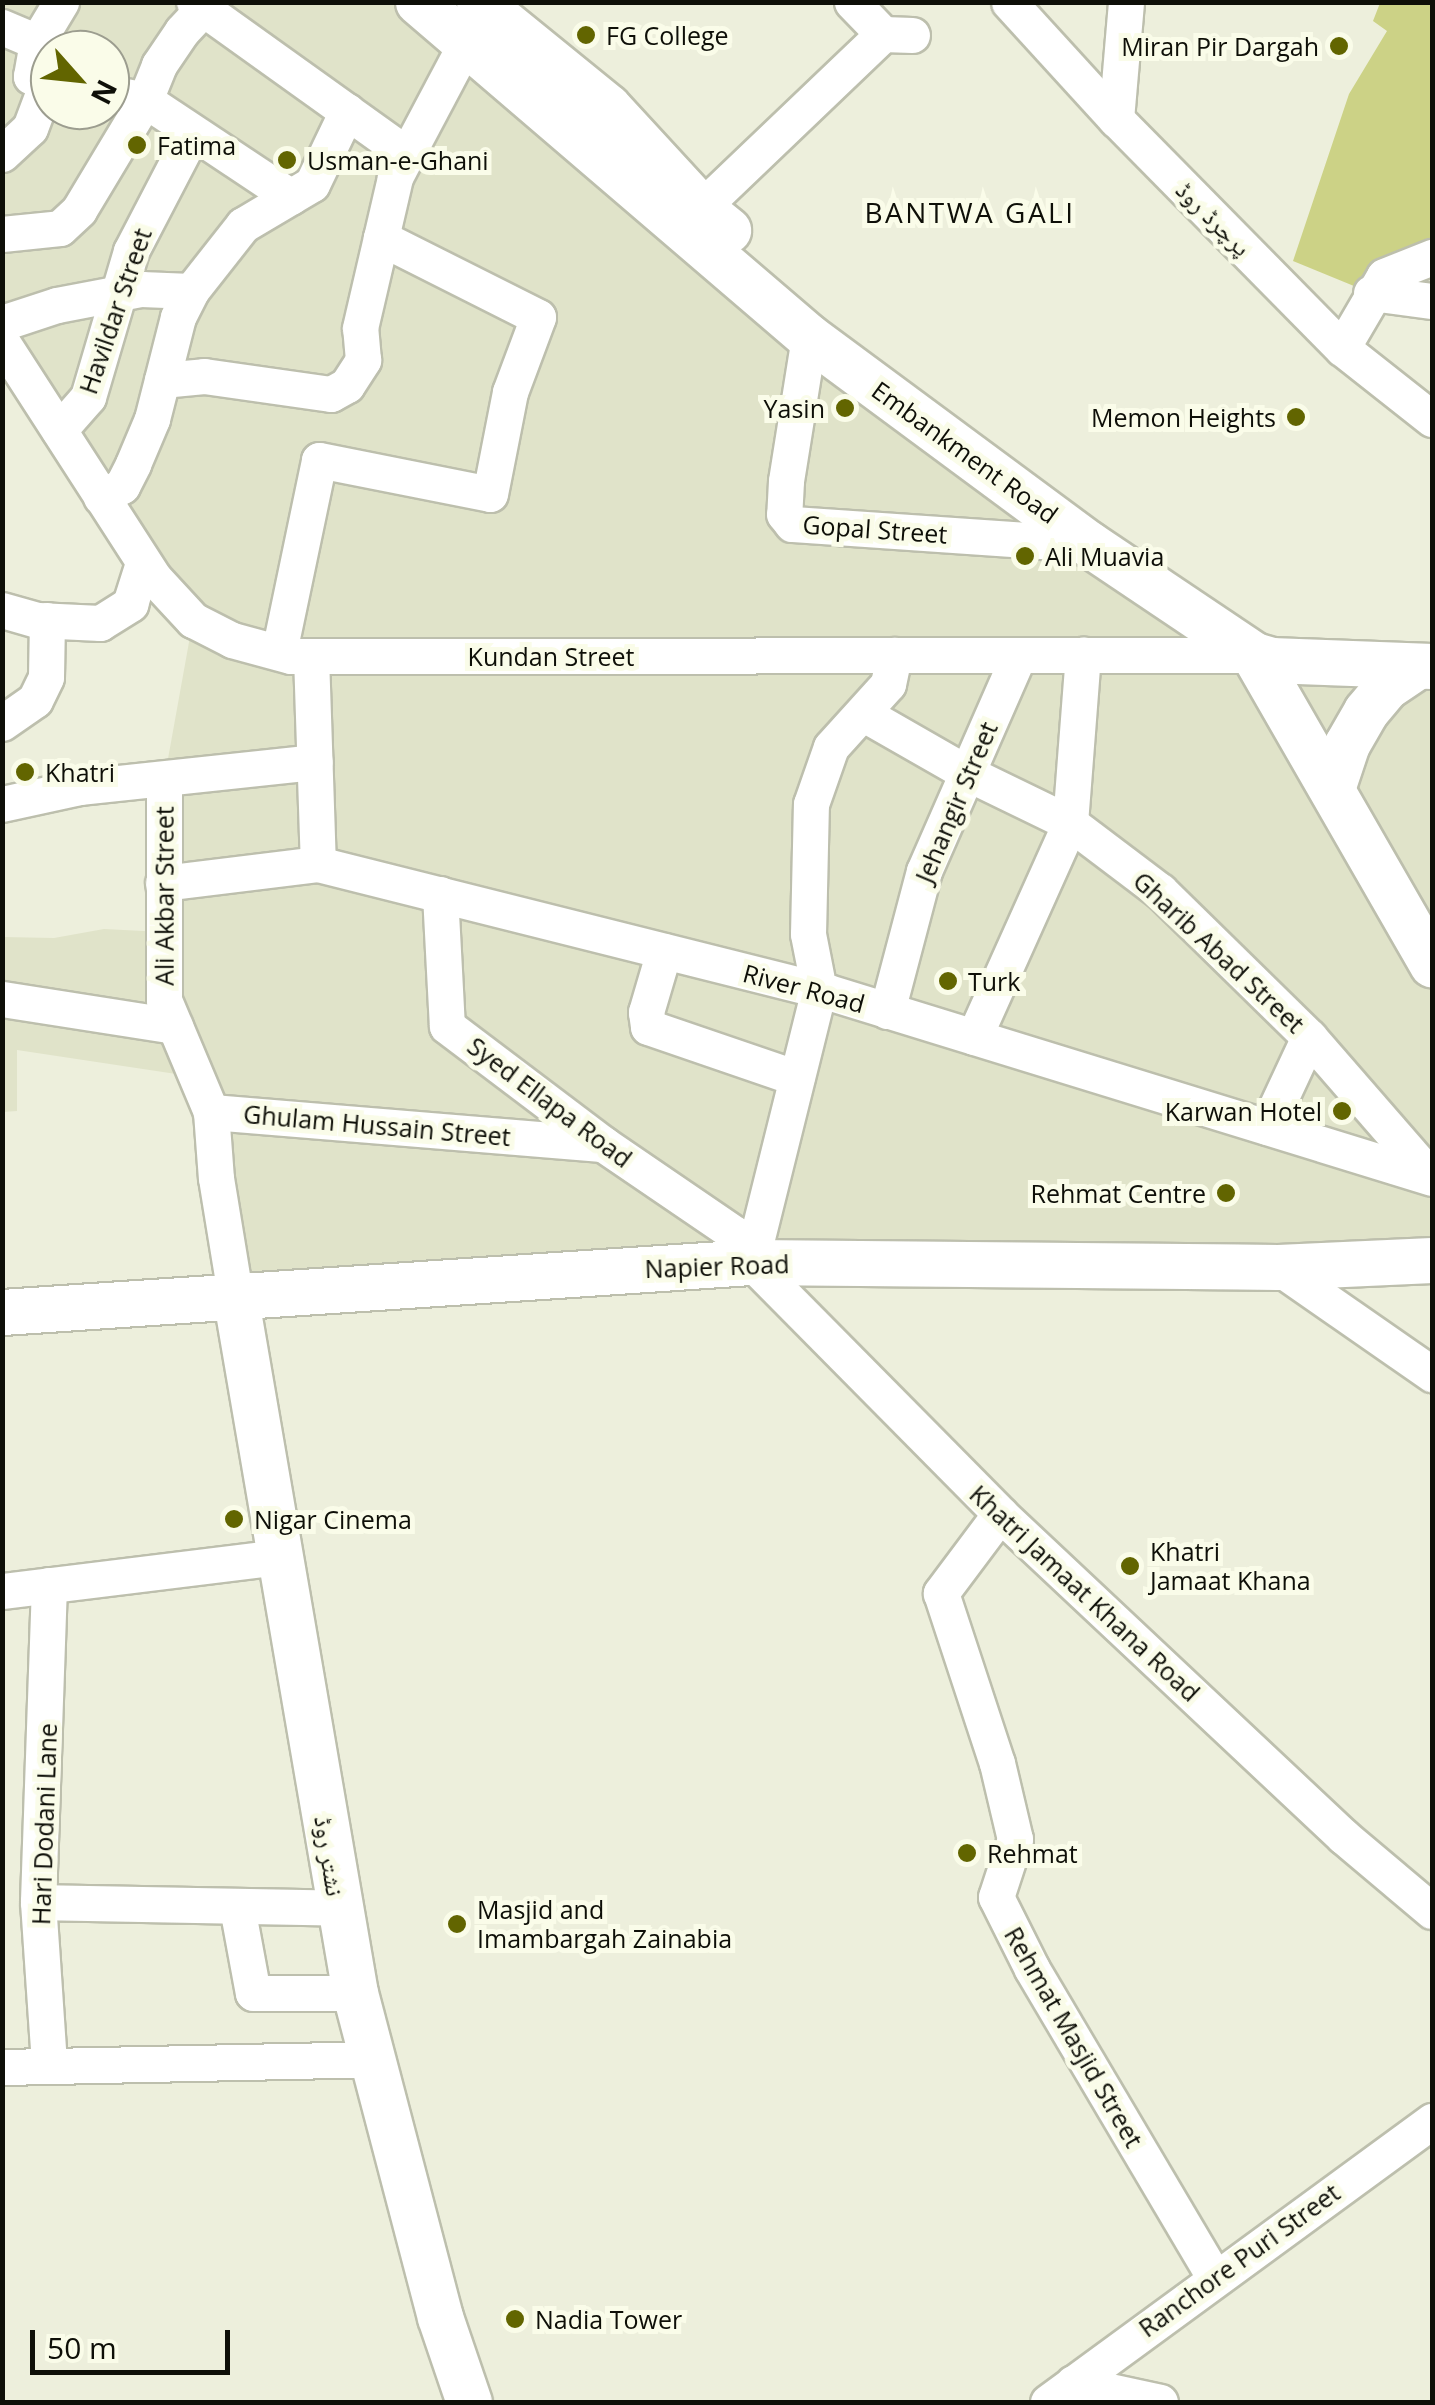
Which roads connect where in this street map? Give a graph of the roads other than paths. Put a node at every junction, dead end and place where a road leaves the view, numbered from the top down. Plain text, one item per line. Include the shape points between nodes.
1 (62, 2) edge
2 (418, 2) edge
3 (852, 2) edge
4 (1009, 2) edge
5 (1126, 2) edge
6 (202, 5) edge
7 (489, 17) edge
8 (2, 27) edge
9 (44, 30) edge
10 (30, 39) edge
11 (130, 97) edge
12 (145, 100) junction
13 (347, 111) junction
14 (1116, 119) junction
15 (30, 128) edge
16 (192, 134) junction
17 (2, 154) edge
18 (408, 155) junction
19 (291, 197) junction
20 (702, 208) junction
21 (2, 234) edge
22 (381, 238) junction
23 (1432, 257) edge
24 (192, 292) junction
25 (117, 293) junction
26 (1371, 293) junction
27 (1432, 301) edge
28 (2, 323) edge
29 (809, 337) junction
30 (2, 342) edge
31 (1342, 348) junction
32 (162, 380) junction
33 (1430, 415) edge
34 (59, 430) junction
35 (101, 496) junction
36 (1089, 544) junction
37 (143, 563) junction
38 (2, 610) edge
39 (47, 620) junction
40 (295, 654) junction
41 (894, 655) junction
42 (1019, 655) junction
43 (1082, 655) junction
44 (1262, 658) junction
45 (1423, 667) edge
46 (864, 714) junction
47 (2, 723) edge
48 (315, 762) junction
49 (967, 773) junction
50 (164, 782) junction
51 (1333, 786) junction
52 (2, 804) edge
53 (1070, 823) junction
54 (318, 864) junction
55 (164, 883) junction
56 (440, 894) junction
57 (664, 951) junction
58 (1432, 964) edge
59 (819, 990) junction
60 (2, 999) edge
61 (887, 1011) junction
62 (175, 1026) junction
63 (974, 1038) junction
64 (1309, 1038) junction
65 (798, 1078) junction
66 (211, 1112) junction
67 (1267, 1128) junction
68 (603, 1144) junction
69 (1432, 1178) edge
70 (1432, 1260) edge
71 (751, 1262) junction
72 (1278, 1267) junction
73 (236, 1300) junction
74 (2, 1312) edge
75 (1432, 1374) edge
76 (1000, 1514) junction
77 (279, 1557) junction
78 (49, 1584) junction
79 (2, 1591) edge
80 (38, 1902) junction
81 (237, 1908) junction
82 (339, 1908) junction
83 (1432, 1911) edge
84 (355, 1994) junction
85 (372, 2059) junction
86 (50, 2064) junction
87 (2, 2066) edge
88 (1432, 2121) edge
89 (1214, 2277) junction
90 (1060, 2393) edge
91 (469, 2402) edge
92 (1160, 2402) edge

1 - 9 street
2 - 7 main road, Embankment Road
3 - 20 street via 898,34
4 - 14 street, پرچرڈ روڈ
5 - 14 street
6 - 12 street
6 - 13 street
7 - 18 street
7 - 20 main road, Embankment Road via 608,107
7 - 29 main road, Embankment Road
8 - 10 street
11 - 12 street
12 - 16 street
12 - 21 street via 79,210 60,228
13 - 18 street
13 - 19 street via 312,184
14 - 31 street, پرچرڈ روڈ
15 - 17 street
16 - 19 street
16 - 25 street, Havildar Street via 131,250
18 - 22 street
19 - 24 street via 243,225
20 - 44 main road, Embankment Road via 1066,510
22 - 32 street via 360,328 362,360 348,384 330,394 204,376
22 - 40 street via 538,317 510,392 490,494 319,460
23 - 26 street via 1384,276
24 - 25 street
24 - 32 street via 178,317
25 - 28 street
25 - 34 street, Havildar Street via 88,397
26 - 27 street
26 - 31 street
29 - 36 main road, Embankment Road
29 - 36 street, Gopal Street via 786,481 784,514 792,524
30 - 34 street, Kundan Street
31 - 33 street, پرچرڈ روڈ
32 - 35 street via 122,486
34 - 35 street, Kundan Street
35 - 37 street, Kundan Street
36 - 44 main road, Embankment Road
37 - 39 street via 130,604 100,624
37 - 40 street, Kundan Street via 193,620 232,640
38 - 39 street
39 - 47 street via 46,677 35,700
40 - 41 street, Kundan Street
40 - 48 street
41 - 42 street, Kundan Street
41 - 46 street via 888,684
42 - 43 street, Kundan Street
42 - 49 street, Jehangir Street
43 - 44 street, Kundan Street
43 - 53 street
44 - 45 main road
44 - 51 main road, Embankment Road
45 - 51 main road via 1386,688 1366,710
46 - 49 street, Gharib Abad Street
46 - 59 street via 831,747 811,804 808,934
48 - 50 street
48 - 54 street
49 - 53 street, Gharib Abad Street
49 - 61 street, Jehangir Street via 924,870
50 - 52 street via 80,787
50 - 55 street, Ali Akbar Street
51 - 58 main road, Embankment Road
53 - 63 street
53 - 64 street, Gharib Abad Street via 1160,891
54 - 55 street, River Road
54 - 56 street, River Road
55 - 62 street, Ali Akbar Street via 164,1000
56 - 57 street, River Road
56 - 68 street, Syed Ellapa Road via 447,1026
57 - 59 street, River Road
57 - 65 street via 646,1012 648,1027
59 - 61 street, River Road
59 - 65 street
60 - 62 street
61 - 63 street, River Road
62 - 66 street, Ali Akbar Street
63 - 67 street, River Road
64 - 67 street
64 - 69 street, Gharib Abad Street
65 - 71 street
66 - 68 street, Ghulam Hussain Street
66 - 73 street, Ali Akbar Street
67 - 69 street, River Road
68 - 71 street, Syed Ellapa Road via 735,1234
70 - 72 main road, Napier Road
71 - 72 main road, Napier Road
71 - 73 main road, Napier Road
71 - 76 street, Khatri Jamaat Khana Road
72 - 75 street
73 - 74 main road, Napier Road
73 - 77 main road, نشتر روڈ
76 - 83 street, Khatri Jamaat Khana Road via 1344,1837
76 - 89 street, Rehmat Masjid Street via 941,1593 1016,1839 996,1897
77 - 78 street
77 - 82 main road, نشتر روڈ
78 - 79 street
78 - 80 street, Hari Dodani Lane
80 - 81 street
80 - 86 street, Hari Dodani Lane
81 - 82 street
81 - 84 street via 253,1994
82 - 84 main road, نشتر روڈ
84 - 85 main road, نشتر روڈ
85 - 86 street
85 - 91 main road, نشتر روڈ via 440,2318
86 - 87 street
88 - 89 street, Ranchore Puri Street
89 - 90 street, Ranchore Puri Street
90 - 92 street

